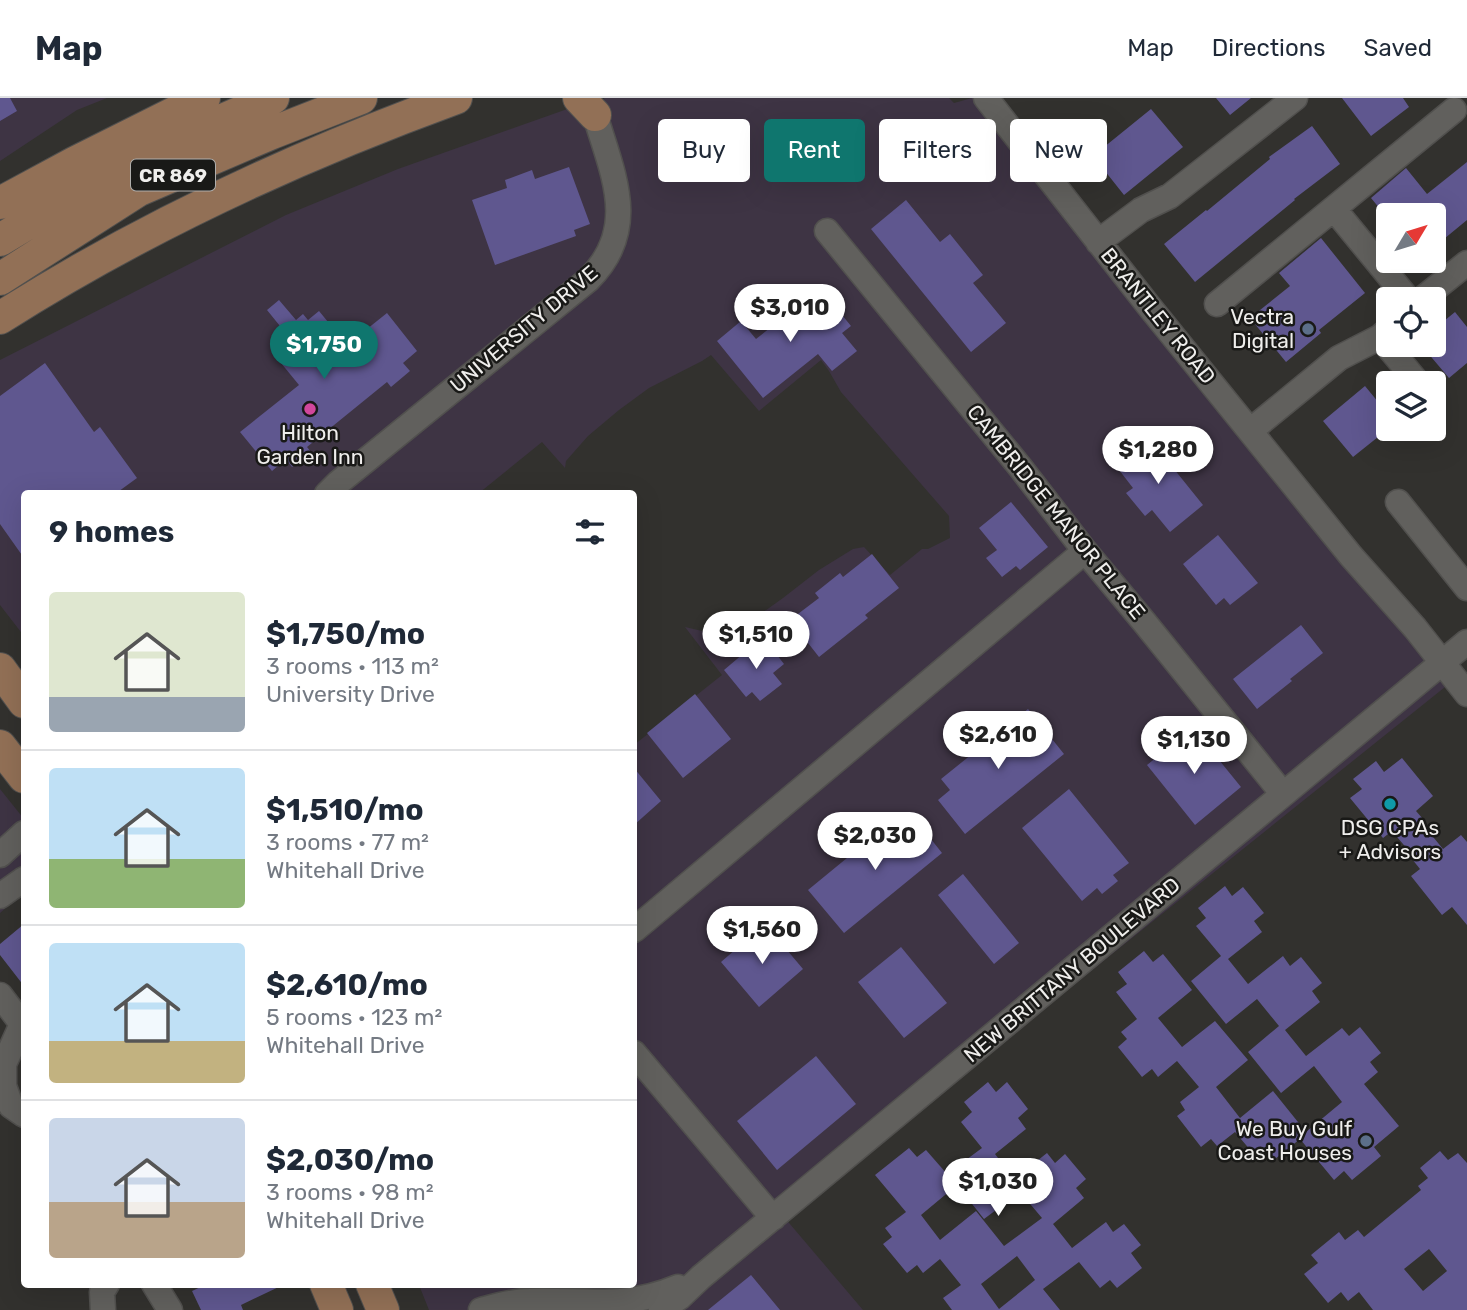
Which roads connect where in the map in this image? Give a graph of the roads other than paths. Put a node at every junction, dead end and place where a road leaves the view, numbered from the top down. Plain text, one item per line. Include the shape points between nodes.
1 (204, 98) edge
2 (272, 98) edge
3 (361, 98) edge
4 (456, 98) edge
5 (986, 98) edge
6 (1296, 98) edge
7 (589, 104) edge
8 (1455, 111) edge
9 (0, 203) edge
10 (1334, 209) junction
11 (827, 232) dead end
12 (0, 240) edge
13 (1098, 242) junction
14 (1467, 263) edge
15 (0, 279) edge
16 (1398, 287) edge
17 (1437, 287) edge
18 (1217, 304) dead end
19 (0, 318) edge
20 (1376, 337) edge
21 (1250, 431) junction
22 (331, 490) edge
23 (1398, 502) dead end
24 (1085, 551) junction
25 (1467, 589) edge
26 (1467, 642) edge
27 (1443, 662) junction
28 (0, 670) edge
29 (1467, 694) edge
30 (21, 698) edge
31 (0, 746) edge
32 (21, 773) edge
33 (1283, 794) junction
34 (21, 836) edge
35 (0, 855) edge
36 (21, 881) edge
37 (0, 896) edge
38 (637, 927) edge
39 (0, 995) edge
40 (21, 1023) edge
41 (21, 1030) edge
42 (637, 1057) edge
43 (21, 1113) edge
44 (773, 1218) junction
45 (701, 1277) junction
46 (104, 1288) edge
47 (156, 1288) edge
48 (328, 1288) edge
49 (374, 1288) edge
50 (103, 1310) edge
51 (170, 1310) edge
52 (337, 1310) edge
53 (383, 1310) edge
54 (481, 1310) edge
55 (661, 1310) edge

1 - 9 main road
2 - 12 main road, CR 869 via 136,158
3 - 15 main road, CR 869 via 139,190
4 - 19 main road via 374,128 203,205
5 - 13 street, BRANTLEY ROAD
6 - 13 street via 1170,196 1141,209
7 - 22 street, UNIVERSITY DRIVE via 619,202 619,222 601,267
8 - 10 street
10 - 16 street
10 - 18 street
11 - 24 street, CAMBRIDGE MANOR PLACE
13 - 21 street, BRANTLEY ROAD
14 - 17 street
20 - 21 street via 1339,358
21 - 27 street, BRANTLEY ROAD
23 - 25 street
24 - 33 street, CAMBRIDGE MANOR PLACE
24 - 38 street
26 - 27 street, NEW BRITTANY BOULEVARD
27 - 29 street, BRANTLEY ROAD
27 - 33 street, NEW BRITTANY BOULEVARD
28 - 30 main road
31 - 32 main road
33 - 44 street, NEW BRITTANY BOULEVARD
34 - 35 street
36 - 37 street
39 - 40 street
41 - 43 street via 4,1064 4,1086 11,1106
42 - 44 street
44 - 45 street, NEW BRITTANY BOULEVARD
45 - 54 street, NEW BRITTANY BOULEVARD via 634,1302 526,1301
45 - 55 street, NEW BRITTANY BOULEVARD
46 - 50 street
47 - 51 street
48 - 52 main road
49 - 53 main road

